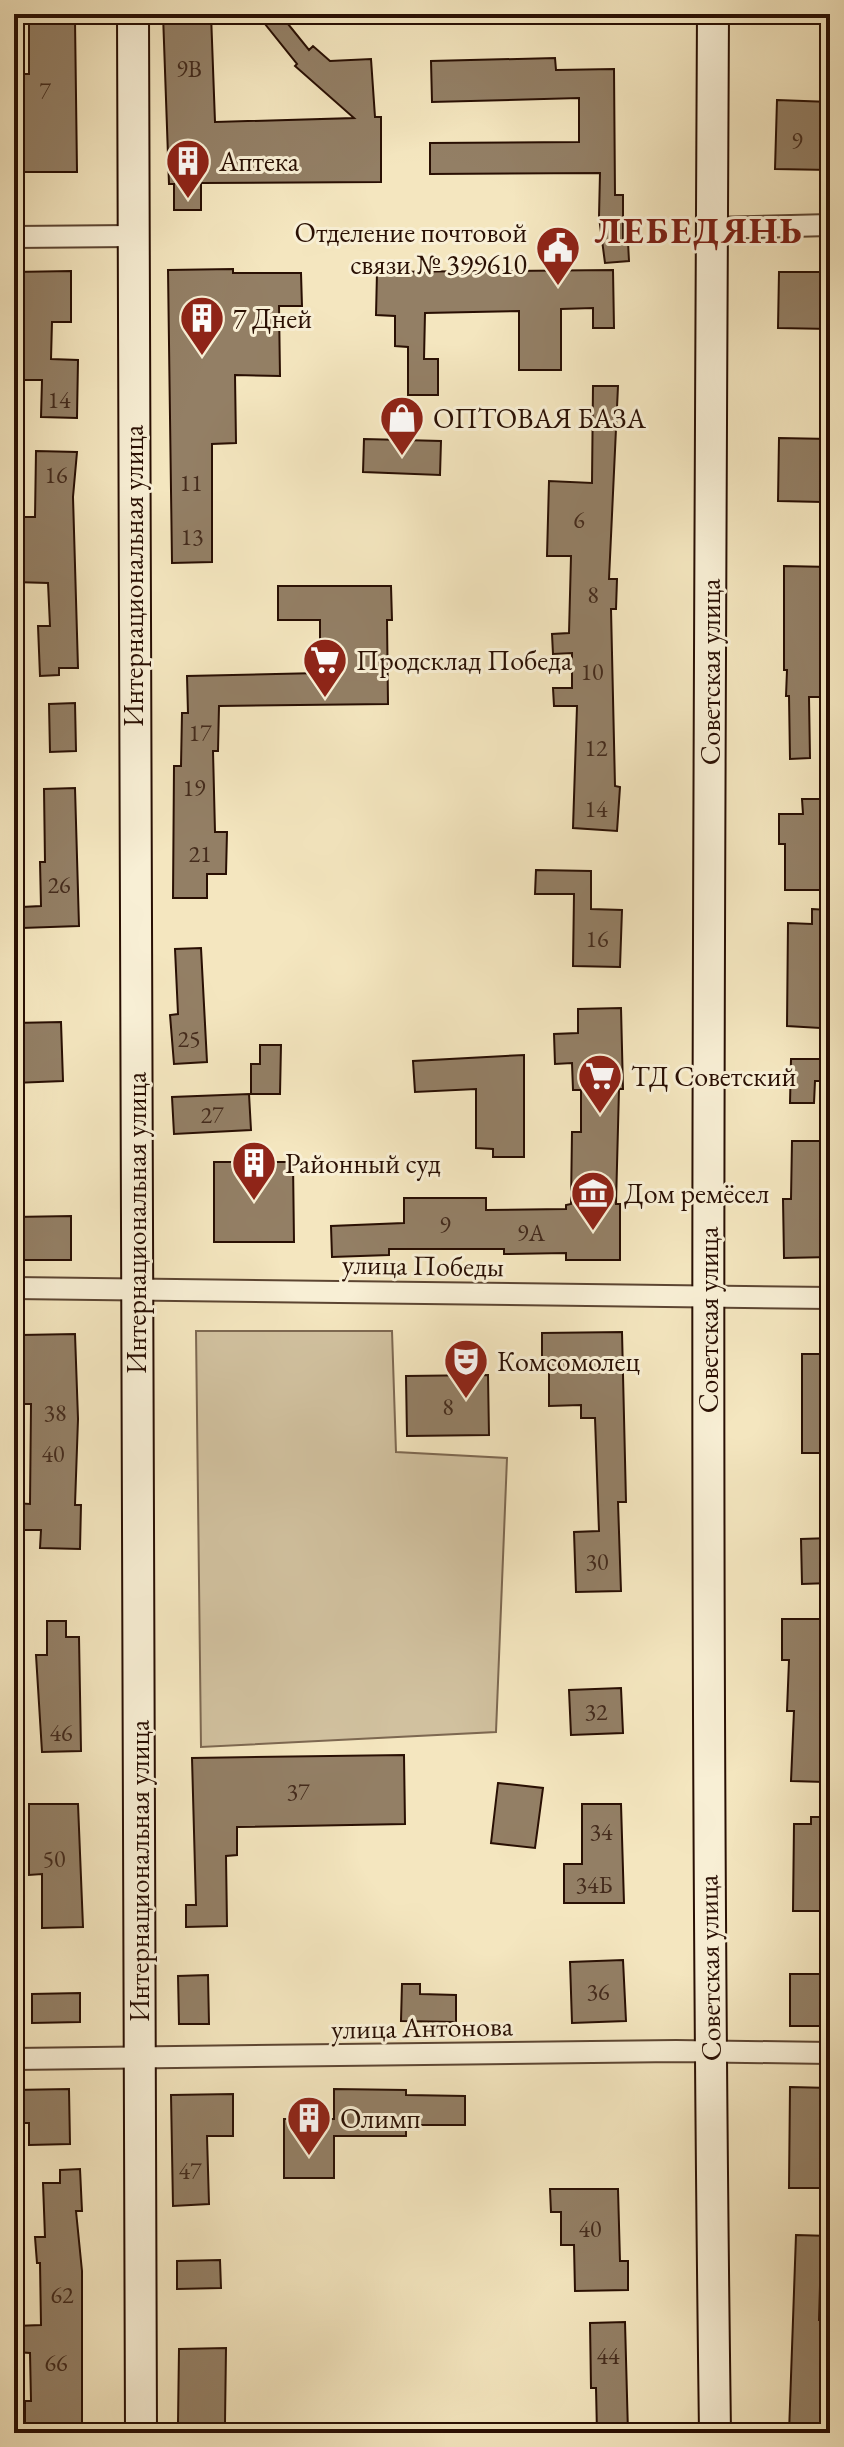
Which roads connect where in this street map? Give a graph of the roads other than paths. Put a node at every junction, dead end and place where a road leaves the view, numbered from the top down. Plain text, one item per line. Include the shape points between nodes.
1 (133, 14) edge
2 (713, 14) edge
3 (830, 225) edge
4 (712, 228) junction
5 (132, 236) junction
6 (14, 237) edge
7 (137, 1287) junction
8 (14, 1288) edge
9 (830, 1298) edge
10 (707, 1299) junction
11 (710, 2051) junction
12 (830, 2053) edge
13 (140, 2058) junction
14 (14, 2059) edge
15 (141, 2433) edge
16 (715, 2433) edge

1 - 5 street, Интернациональная улица
2 - 4 street, Советская улица
3 - 4 street
4 - 10 street, Советская улица
5 - 6 street
5 - 7 street, Интернациональная улица
7 - 8 street, улица Победы
7 - 10 street, улица Победы
7 - 13 street, Интернациональная улица
9 - 10 street, улица Победы
10 - 11 street, Советская улица
11 - 12 street, улица Антонова
11 - 13 street, улица Антонова
11 - 16 street, Советская улица
13 - 14 street, улица Антонова
13 - 15 street, Интернациональная улица

